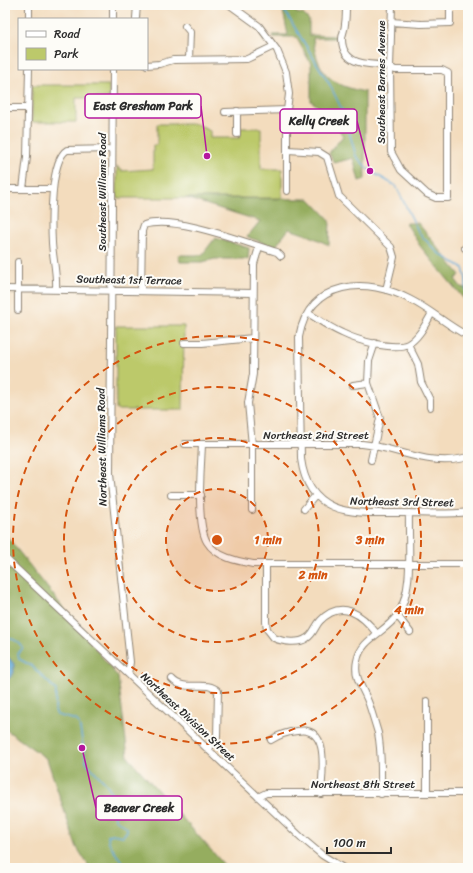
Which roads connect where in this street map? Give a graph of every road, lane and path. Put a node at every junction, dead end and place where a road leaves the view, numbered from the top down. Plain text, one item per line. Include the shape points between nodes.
1 (29, 5) edge
2 (113, 5) edge
3 (137, 5) edge
4 (230, 5) edge
5 (346, 5) edge
6 (392, 5) edge
7 (450, 5) edge
8 (29, 18) edge
9 (113, 18) edge
10 (136, 18) dead end
11 (391, 22) junction
12 (185, 26) dead end
13 (274, 46) junction
14 (190, 60) junction
15 (148, 65) edge
16 (390, 67) junction
17 (29, 70) edge
18 (112, 70) edge
19 (5, 108) edge
20 (28, 108) junction
21 (287, 110) junction
22 (238, 111) junction
23 (225, 112) dead end
24 (237, 134) dead end
25 (112, 149) junction
26 (288, 150) junction
27 (5, 189) edge
28 (23, 189) junction
29 (54, 189) junction
30 (287, 191) dead end
31 (259, 246) junction
32 (281, 256) dead end
33 (18, 262) dead end
34 (5, 289) edge
35 (18, 289) junction
36 (56, 289) junction
37 (111, 290) junction
38 (386, 290) junction
39 (141, 291) junction
40 (253, 293) junction
41 (18, 310) dead end
42 (308, 313) junction
43 (432, 313) junction
44 (468, 336) edge
45 (253, 338) junction
46 (184, 343) dead end
47 (375, 343) junction
48 (408, 344) junction
49 (368, 383) junction
50 (353, 385) dead end
51 (430, 407) dead end
52 (185, 444) dead end
53 (202, 445) junction
54 (252, 445) junction
55 (301, 445) junction
56 (374, 445) junction
57 (468, 457) edge
58 (371, 460) dead end
59 (171, 495) dead end
60 (201, 495) junction
61 (316, 495) junction
62 (304, 509) dead end
63 (252, 510) dead end
64 (468, 512) edge
65 (409, 513) junction
66 (5, 558) edge
67 (408, 563) junction
68 (266, 564) junction
69 (468, 564) edge
70 (397, 615) junction
71 (410, 632) dead end
72 (377, 634) junction
73 (128, 674) junction
74 (172, 679) dead end
75 (427, 701) dead end
76 (271, 740) dead end
77 (208, 750) junction
78 (427, 793) junction
79 (468, 793) edge
80 (321, 794) junction
81 (381, 794) junction
82 (258, 796) junction
83 (343, 868) edge

1 - 8 street
2 - 9 street
3 - 10 street
4 - 13 street via 256,23
5 - 16 street via 342,41 346,53 358,63
6 - 11 street, Southeast Barnes Avenue
7 - 11 street via 450,23
11 - 16 street, Southeast Barnes Avenue
12 - 14 street via 190,32
13 - 14 street via 247,59
13 - 21 street via 289,84
14 - 15 street
16 - 16 street, Southeast Barnes Avenue via 392,157 401,170 427,194 436,198 448,198 448,73 442,70 395,70
17 - 20 street
18 - 25 street, Southeast Williams Road
19 - 20 street
20 - 28 street via 27,158
21 - 22 street
21 - 26 street
22 - 23 street
22 - 24 street
25 - 29 street via 71,149 62,152
25 - 37 street, Southeast Williams Road
26 - 30 street
26 - 38 street via 319,152 327,157 339,196 391,247 394,257
27 - 28 street
28 - 29 street
29 - 36 street via 52,243 57,274
31 - 32 street
31 - 39 street via 183,224 144,225
31 - 40 street via 254,264
33 - 35 street
34 - 35 street, Southeast 1st Terrace
35 - 36 street, Southeast 1st Terrace
35 - 41 street
36 - 37 street, Southeast 1st Terrace
37 - 39 street, Southeast 1st Terrace
37 - 73 street, Northeast Williams Road via 111,484 130,662
38 - 42 street, Northeast 3rd Street via 343,284 323,296
38 - 43 street via 412,300
39 - 40 street, Southeast 1st Terrace
40 - 45 street
42 - 47 street via 342,334
42 - 55 street, Northeast 3rd Street via 299,337
43 - 44 street
43 - 48 street via 417,337
45 - 46 street
45 - 54 street via 253,374 248,403
47 - 48 street via 397,347
47 - 49 street via 369,361
48 - 51 street via 418,364 420,382 430,400
49 - 50 street
49 - 56 street via 380,418
52 - 53 street, Northeast 2nd Street
53 - 54 street, Northeast 2nd Street
53 - 60 street
54 - 55 street, Northeast 2nd Street
54 - 63 street
55 - 56 street, Northeast 2nd Street
55 - 61 street, Northeast 3rd Street via 303,470
56 - 57 street, Northeast 2nd Street via 429,460 445,461
56 - 58 street
59 - 60 street
60 - 68 street via 202,528 207,542 221,554 243,562
61 - 62 street
61 - 65 street, Northeast 3rd Street via 329,506 349,512
64 - 65 street, Northeast 3rd Street
65 - 67 street
66 - 73 street, Northeast Division Street
67 - 68 street
67 - 69 street
67 - 70 street via 407,587
68 - 72 street via 266,622 267,629 274,638 297,641 306,639 325,617 334,612 344,611 354,612 363,617
70 - 71 street
70 - 72 street
72 - 81 street via 360,652 356,671 378,735
73 - 77 street, Northeast Division Street
74 - 77 street via 181,686 211,687 218,691 217,737
75 - 78 street
76 - 80 street via 280,734 303,730 317,736 322,745
77 - 82 street, Northeast Division Street
78 - 79 street, Northeast 8th Street
78 - 81 street, Northeast 8th Street
80 - 81 street, Northeast 8th Street
80 - 82 street, Northeast 8th Street via 266,793
82 - 83 street, Northeast Division Street via 309,844

